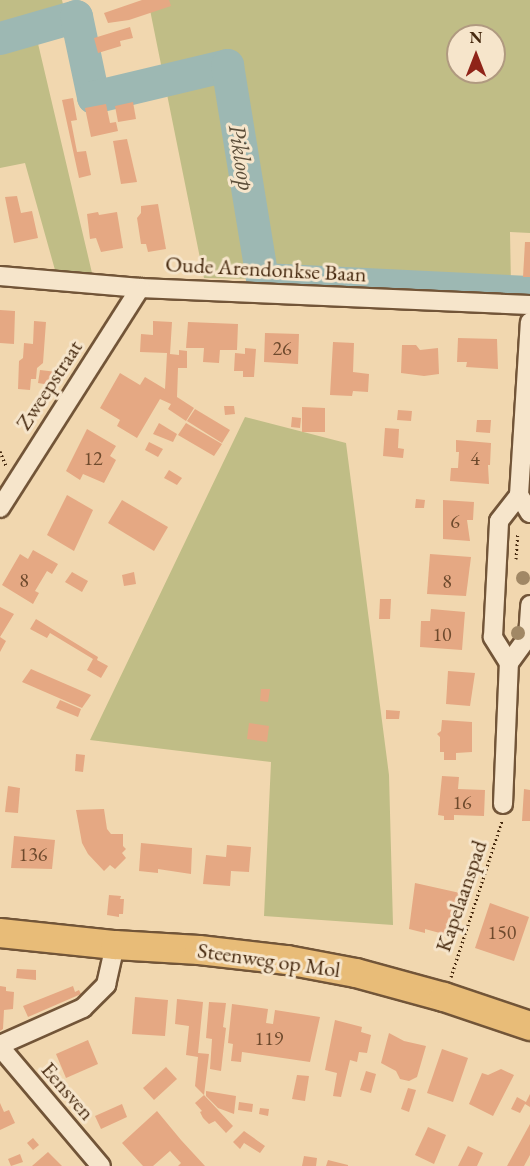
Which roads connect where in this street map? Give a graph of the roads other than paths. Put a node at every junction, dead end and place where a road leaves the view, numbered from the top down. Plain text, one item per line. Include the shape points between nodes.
1 (0, 276) edge
2 (140, 288) junction
3 (530, 305) edge
4 (530, 322) edge
5 (519, 495) junction
6 (0, 508) edge
7 (530, 513) edge
8 (530, 605) edge
9 (509, 663) junction
10 (503, 804) road end
11 (0, 933) edge
12 (115, 945) junction
13 (530, 1026) edge
14 (0, 1046) edge
15 (101, 1166) edge

1 - 2 street, Oude Arendonkse Baan
2 - 3 street, Oude Arendonkse Baan
2 - 6 street, Zweepstraat
4 - 5 street
5 - 7 street
5 - 9 street via 499,521 493,637
8 - 9 street via 528,637
9 - 10 street
11 - 12 main road, Steenweg op Mol
12 - 13 main road, Steenweg op Mol via 287,960 356,973
12 - 14 street via 106,985 83,1008
14 - 15 street, Eensven

